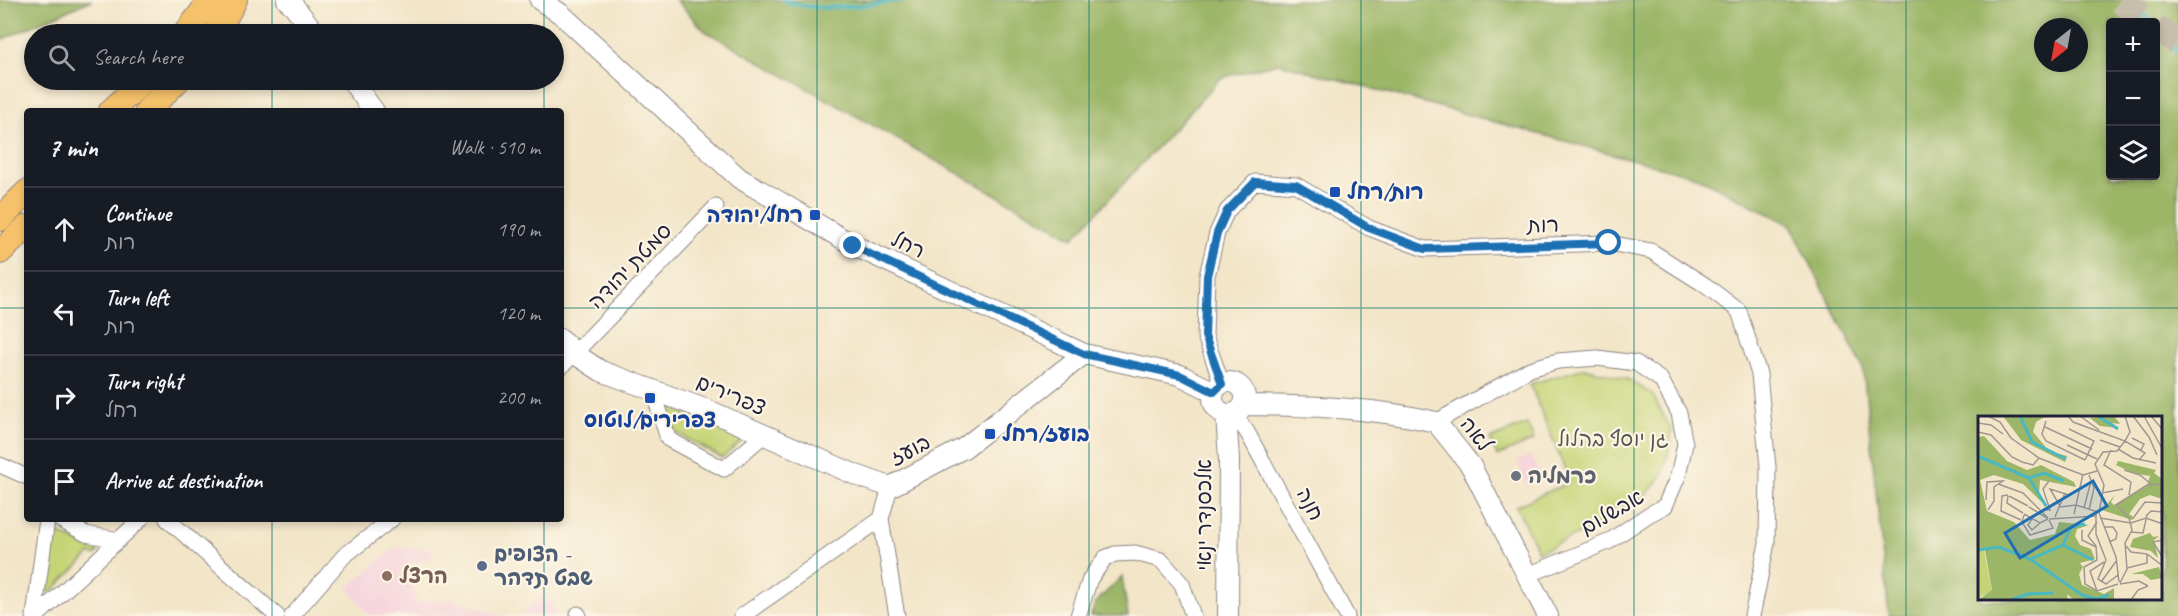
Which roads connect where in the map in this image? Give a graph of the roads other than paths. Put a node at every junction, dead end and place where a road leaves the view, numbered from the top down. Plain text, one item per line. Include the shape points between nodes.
1 (540, 0) edge
2 (229, 1) edge
3 (290, 2) edge
4 (556, 7) edge
5 (198, 24) edge
6 (220, 24) edge
7 (308, 24) edge
8 (133, 90) edge
9 (168, 90) edge
10 (358, 90) edge
11 (114, 108) edge
12 (150, 108) edge
13 (372, 108) edge
14 (24, 195) edge
15 (716, 207) dead end
16 (0, 219) edge
17 (24, 230) edge
18 (0, 252) edge
19 (1084, 354) junction
20 (568, 361) edge
21 (1218, 388) junction
22 (653, 390) junction
23 (1235, 411) junction
24 (1436, 422) junction
25 (764, 435) junction
26 (0, 465) edge
27 (24, 476) edge
28 (890, 487) junction
29 (881, 519) junction
30 (47, 522) edge
31 (64, 522) edge
32 (138, 522) edge
33 (170, 522) edge
34 (388, 522) edge
35 (119, 540) junction
36 (1528, 575) junction
37 (36, 616) edge
38 (277, 616) edge
39 (292, 616) edge
40 (742, 616) edge
41 (897, 616) edge
42 (1078, 616) edge
43 (1193, 616) edge
44 (1228, 616) edge
45 (1347, 616) edge
46 (1548, 616) edge
47 (1752, 616) edge

1 - 4 street, רחל
2 - 5 main road
2 - 6 main road
3 - 7 street
4 - 19 street, רחל via 739,178 853,246
8 - 11 main road
9 - 12 main road
10 - 13 street
14 - 16 main road
15 - 20 street, סמטת יהודה
17 - 18 main road
19 - 21 street, רחל via 1180,375
19 - 28 street, בועז via 964,448
20 - 22 street, צפרירים
21 - 23 street via 1214,403 1221,412
21 - 23 street via 1230,382 1245,394
21 - 47 street, רות via 1205,336 1207,276 1217,233 1227,211 1255,182 1296,185 1369,228 1425,249 1609,243 1651,250 1739,311 1759,374 1768,467 1767,543
22 - 25 street, צפרירים
22 - 25 street via 668,439 724,469
23 - 24 street, לאה via 1319,406 1378,411
23 - 44 street, אלכסנדר ינאי via 1229,459
23 - 45 street, חנה
24 - 36 street, לאה via 1471,466
24 - 36 street, אבשלום via 1530,369 1558,361 1597,357 1636,363 1661,380 1679,413 1685,444 1678,476 1665,506 1608,542
25 - 28 street, צפרירים
26 - 27 street
28 - 29 street, בועז
29 - 40 street
29 - 41 street
30 - 37 street
31 - 35 street via 86,534
32 - 35 street
33 - 38 street
34 - 39 street via 344,556
35 - 37 street
36 - 46 street, לאה
42 - 43 street via 1090,579 1105,558 1135,553 1161,560 1182,584

